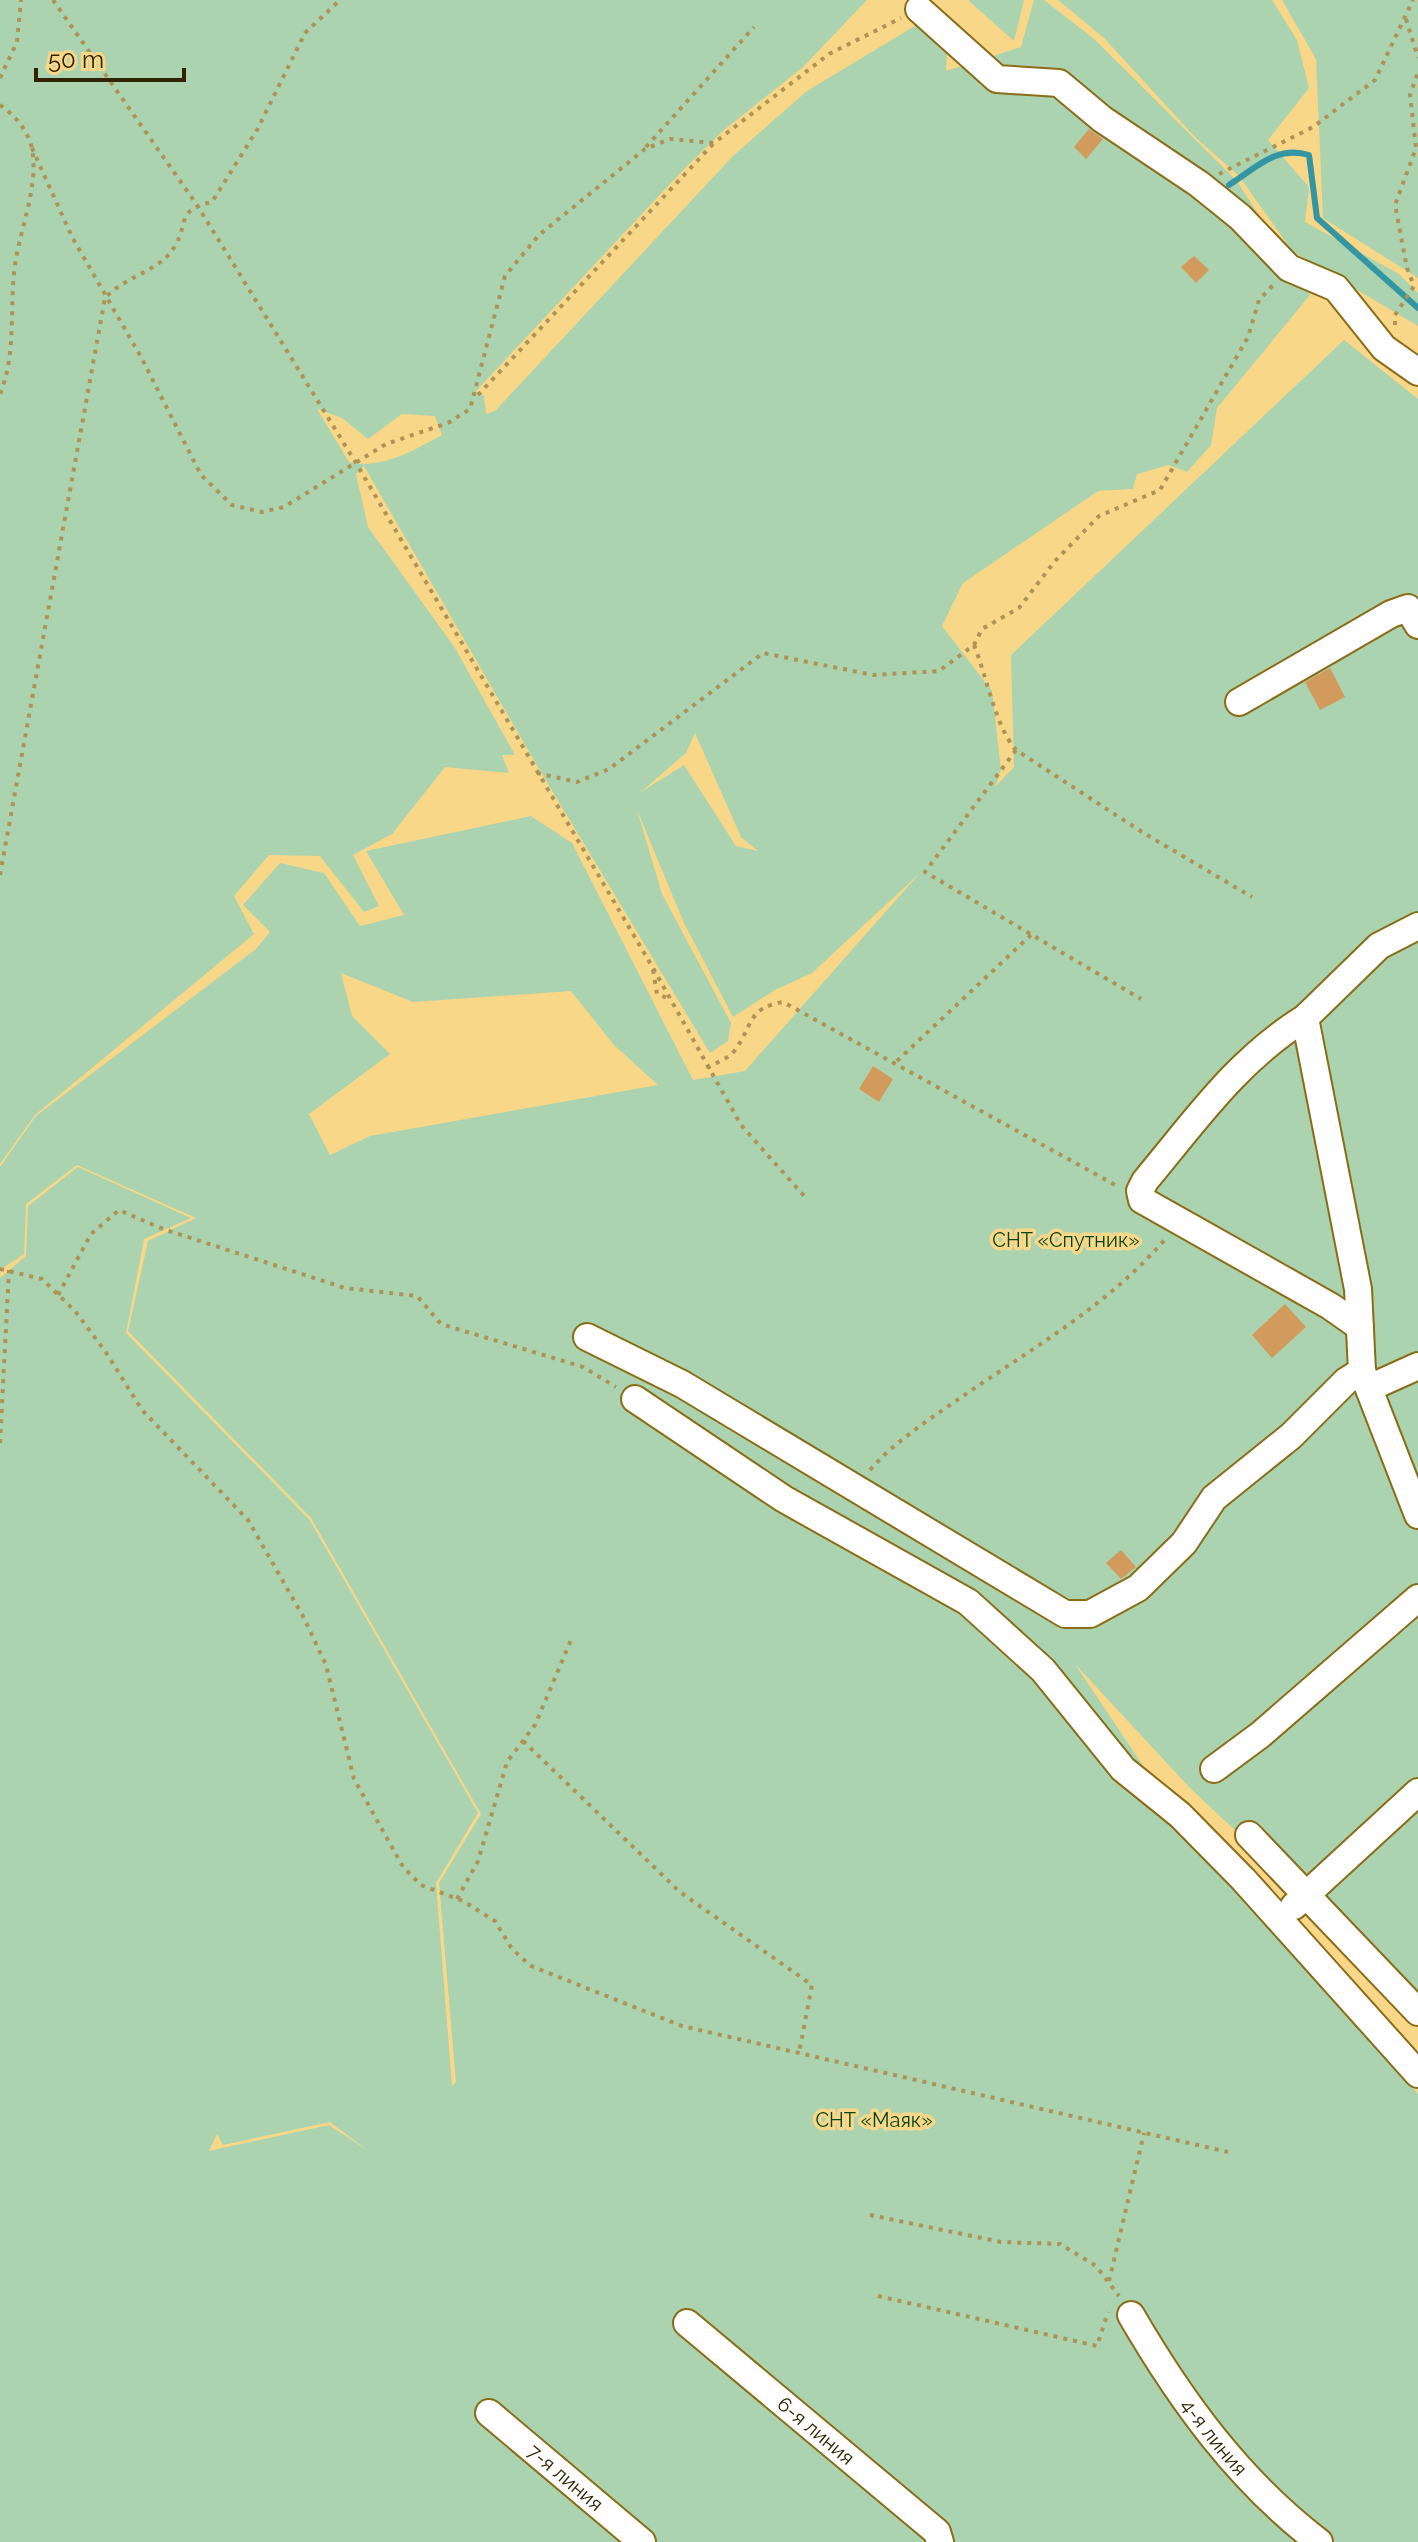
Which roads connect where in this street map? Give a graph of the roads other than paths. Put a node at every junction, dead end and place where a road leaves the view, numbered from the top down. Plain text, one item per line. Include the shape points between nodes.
1 (919, 9) road end
2 (1418, 372) edge
3 (1415, 612) edge
4 (1239, 702) dead end
5 (1418, 926) edge
6 (1305, 1018) junction
7 (1360, 1327) junction
8 (587, 1337) dead end
9 (1418, 1366) edge
10 (1366, 1380) junction
11 (635, 1399) road end
12 (1418, 1515) edge
13 (1418, 1598) edge
14 (1214, 1769) dead end
15 (1418, 1792) edge
16 (1249, 1835) dead end
17 (1305, 1896) junction
18 (1279, 1920) junction
19 (1418, 2012) edge
20 (1418, 2074) edge
21 (1131, 2315) dead end
22 (687, 2323) dead end
23 (489, 2413) dead end
24 (1308, 2538) edge
25 (642, 2542) edge
26 (940, 2542) edge

1 - 2 street via 997,79 1059,83 1102,119 1199,184 1289,268 1336,288 1384,348
3 - 4 street via 1320,653
5 - 6 street via 1379,946
6 - 7 street via 1353,1259
6 - 7 street via 1247,1059 1140,1191 1142,1200
7 - 10 street
8 - 10 street via 682,1384 1065,1614 1090,1614 1138,1588 1184,1543 1214,1498 1291,1436 1346,1381
9 - 10 street
10 - 12 street
11 - 18 street via 784,1499 968,1602 1043,1670 1123,1769 1180,1815
13 - 14 street
15 - 17 street
16 - 17 street
17 - 18 street
17 - 19 street
18 - 20 street
21 - 24 street, 4-я линия via 1215,2442
22 - 26 street, 6-я линия via 937,2532
23 - 25 street, 7-я линия

